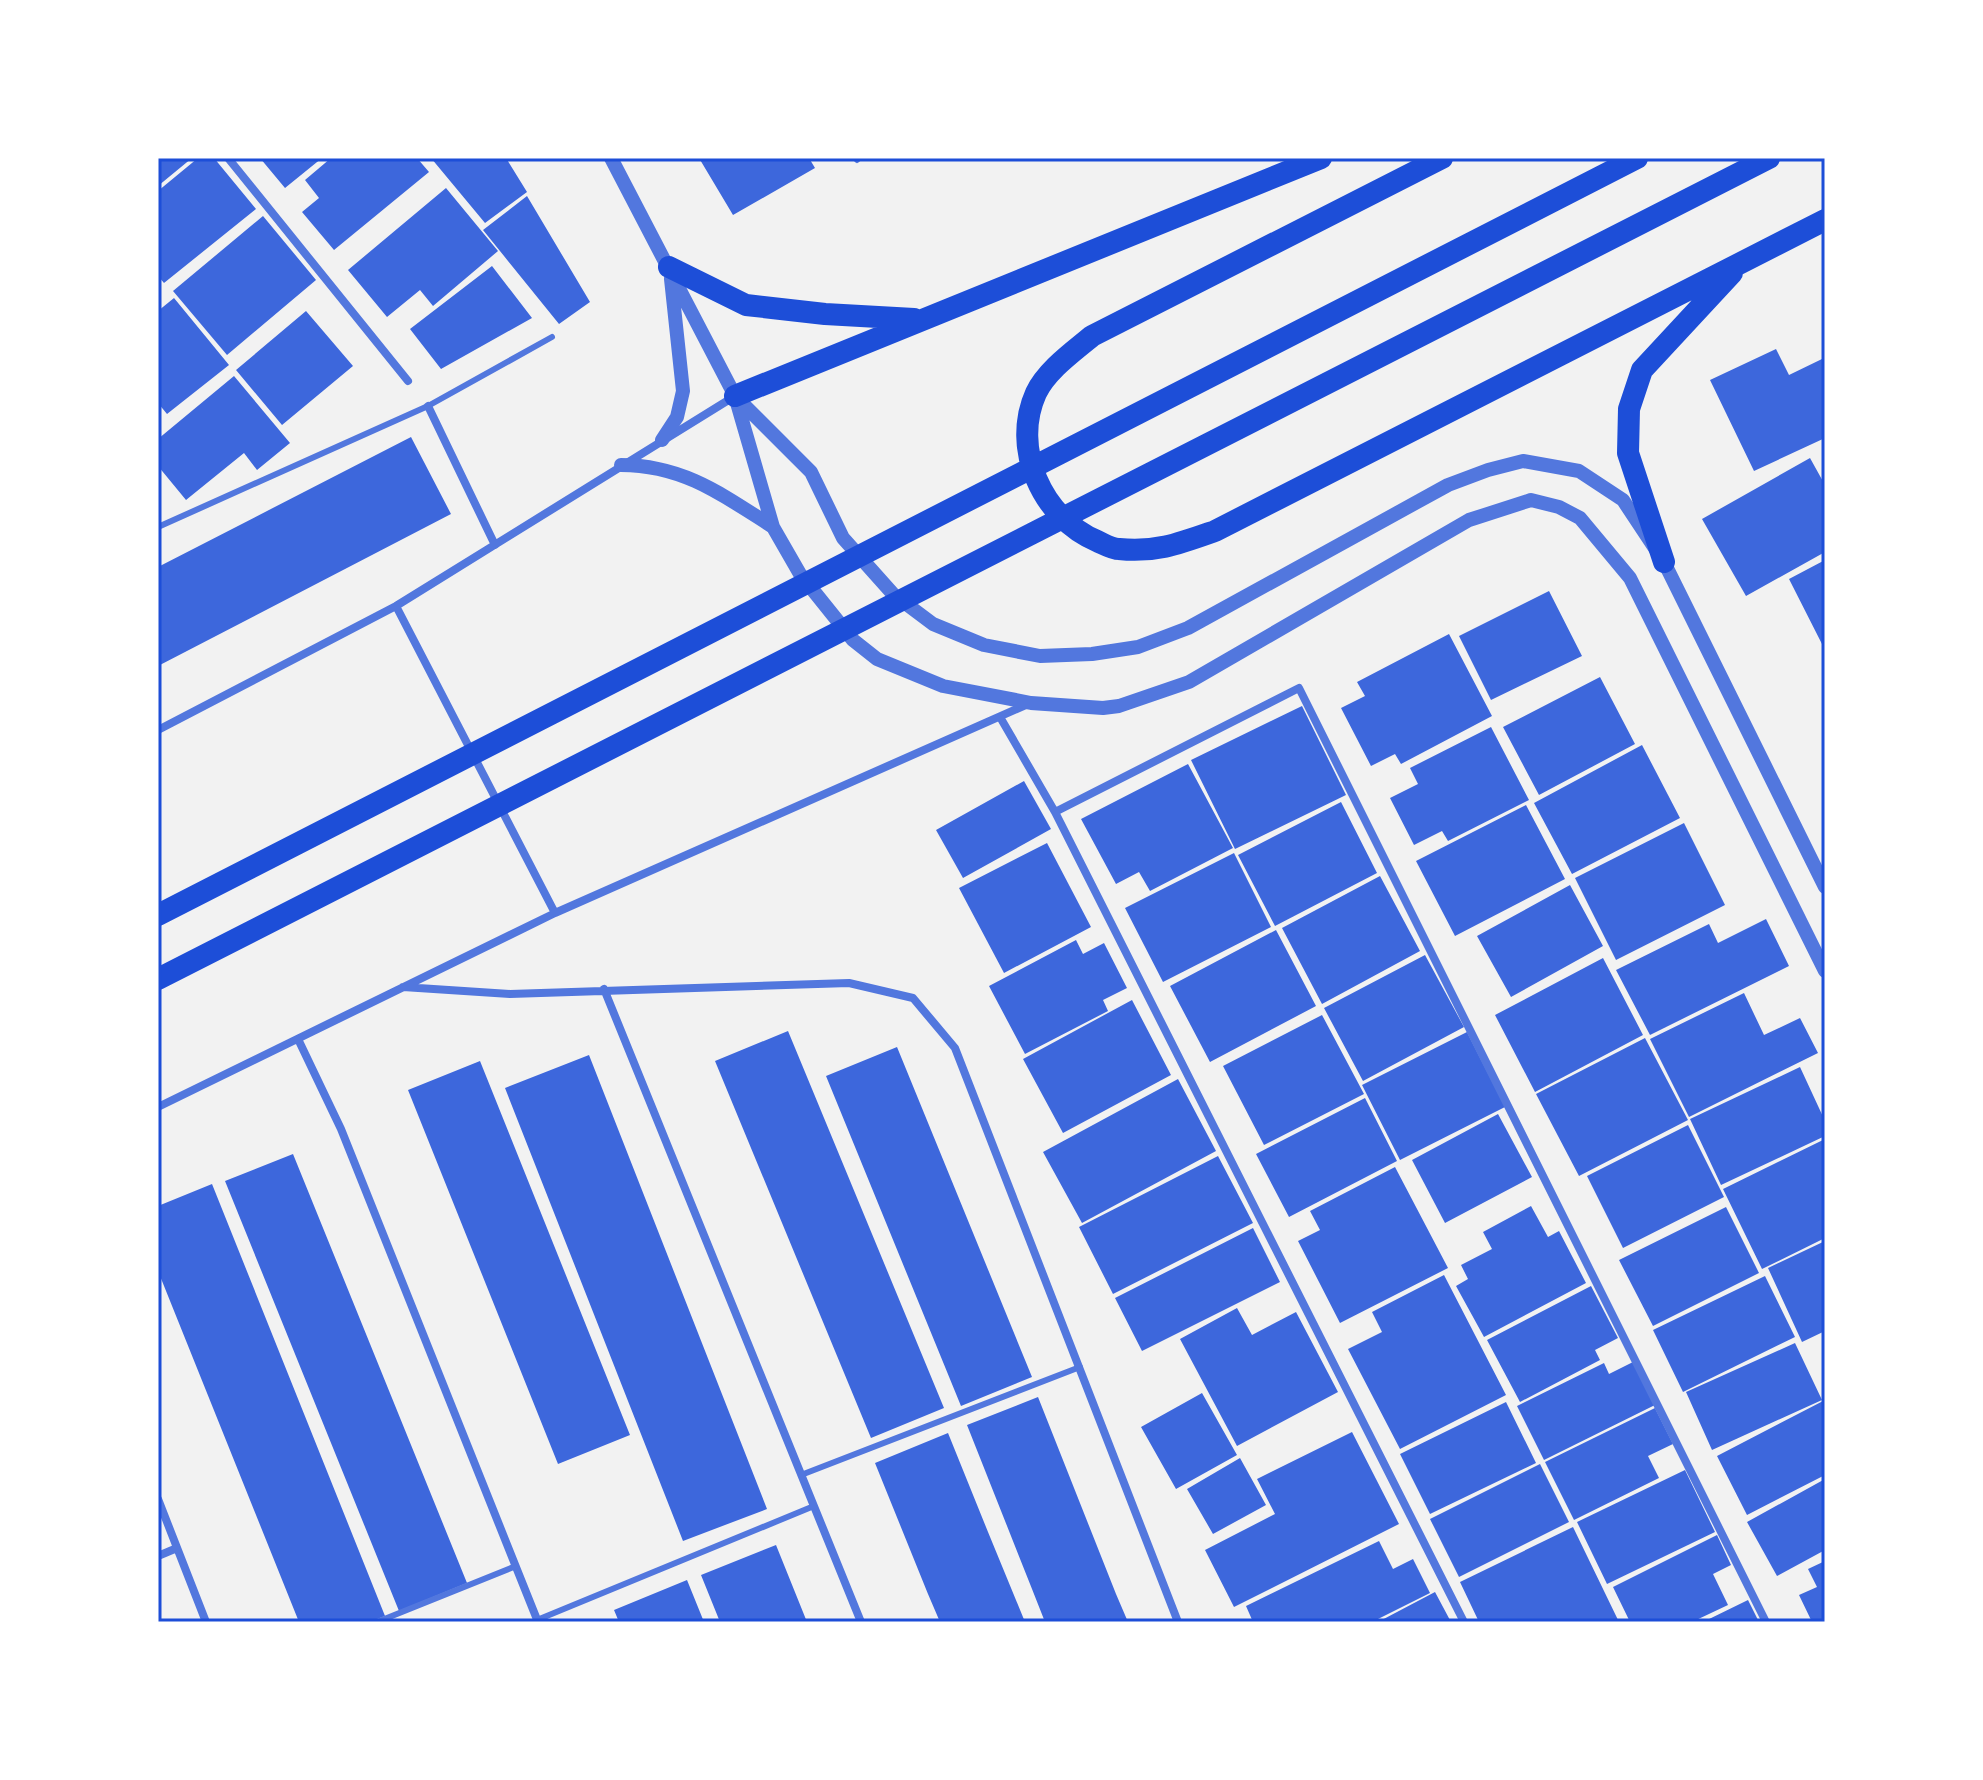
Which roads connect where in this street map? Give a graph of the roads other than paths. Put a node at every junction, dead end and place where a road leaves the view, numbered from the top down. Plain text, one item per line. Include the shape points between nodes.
1 (228, 158) edge
2 (611, 158) edge
3 (1321, 158) edge
4 (1442, 158) edge
5 (1637, 158) edge
6 (1769, 158) edge
7 (1825, 220) edge
8 (1743, 261) junction
9 (669, 267) junction
10 (922, 319) junction
11 (552, 337) dead end
12 (408, 381) dead end
13 (735, 396) junction
14 (428, 406) junction
15 (662, 440) junction
16 (621, 465) junction
17 (158, 527) edge
18 (773, 527) junction
19 (495, 545) junction
20 (1664, 562) junction
21 (396, 606) junction
22 (1031, 703) junction
23 (1000, 717) junction
24 (158, 730) edge
25 (1055, 812) junction
26 (1825, 887) edge
27 (555, 913) junction
28 (158, 915) edge
29 (1825, 971) edge
30 (158, 979) edge
31 (403, 987) junction
32 (604, 989) junction
33 (298, 1039) junction
34 (158, 1107) edge
35 (1080, 1367) junction
36 (801, 1475) junction
37 (158, 1499) edge
38 (814, 1506) junction
39 (177, 1548) junction
40 (158, 1556) edge
41 (516, 1566) junction
42 (538, 1621) edge
43 (206, 1622) edge
44 (377, 1622) edge
45 (861, 1622) edge
46 (1178, 1622) edge
47 (1464, 1622) edge
48 (1766, 1622) edge

1 - 12 street
2 - 9 street
3 - 10 highway
4 - 8 highway via 1092,336 1062,361 1037,391 1026,429 1033,474 1048,503 1079,534 1116,549 1164,549 1215,531
5 - 28 highway
6 - 30 highway
7 - 8 highway
8 - 20 highway via 1642,370 1629,409 1628,453
9 - 10 highway via 746,305
9 - 13 street
9 - 15 street via 683,391 677,417
10 - 13 highway
11 - 14 lane
13 - 15 street
13 - 18 street
13 - 20 street via 811,472 843,538 893,594 933,624 984,645 1040,656 1138,647 1188,628 1448,485 1523,461 1579,471 1623,500
14 - 17 lane
14 - 19 street
15 - 16 street
16 - 18 street via 651,465 690,478
16 - 19 street
18 - 22 street via 800,574 853,640 877,659 943,686
19 - 21 street
20 - 26 street
21 - 24 street
21 - 27 street
22 - 23 street
22 - 29 street via 1119,706 1189,682 1469,520 1531,500 1559,507 1580,518 1630,578
23 - 25 street
23 - 27 street
25 - 47 street
25 - 48 street via 1299,688
27 - 31 street
31 - 32 street via 510,994
31 - 33 street
32 - 35 street via 849,983 913,998 955,1048
32 - 36 street
33 - 34 street
33 - 41 street via 341,1129
35 - 36 lane
35 - 46 street
36 - 38 street
37 - 39 street
38 - 42 lane
38 - 45 street
39 - 40 street
39 - 43 street
41 - 42 street
41 - 44 lane

